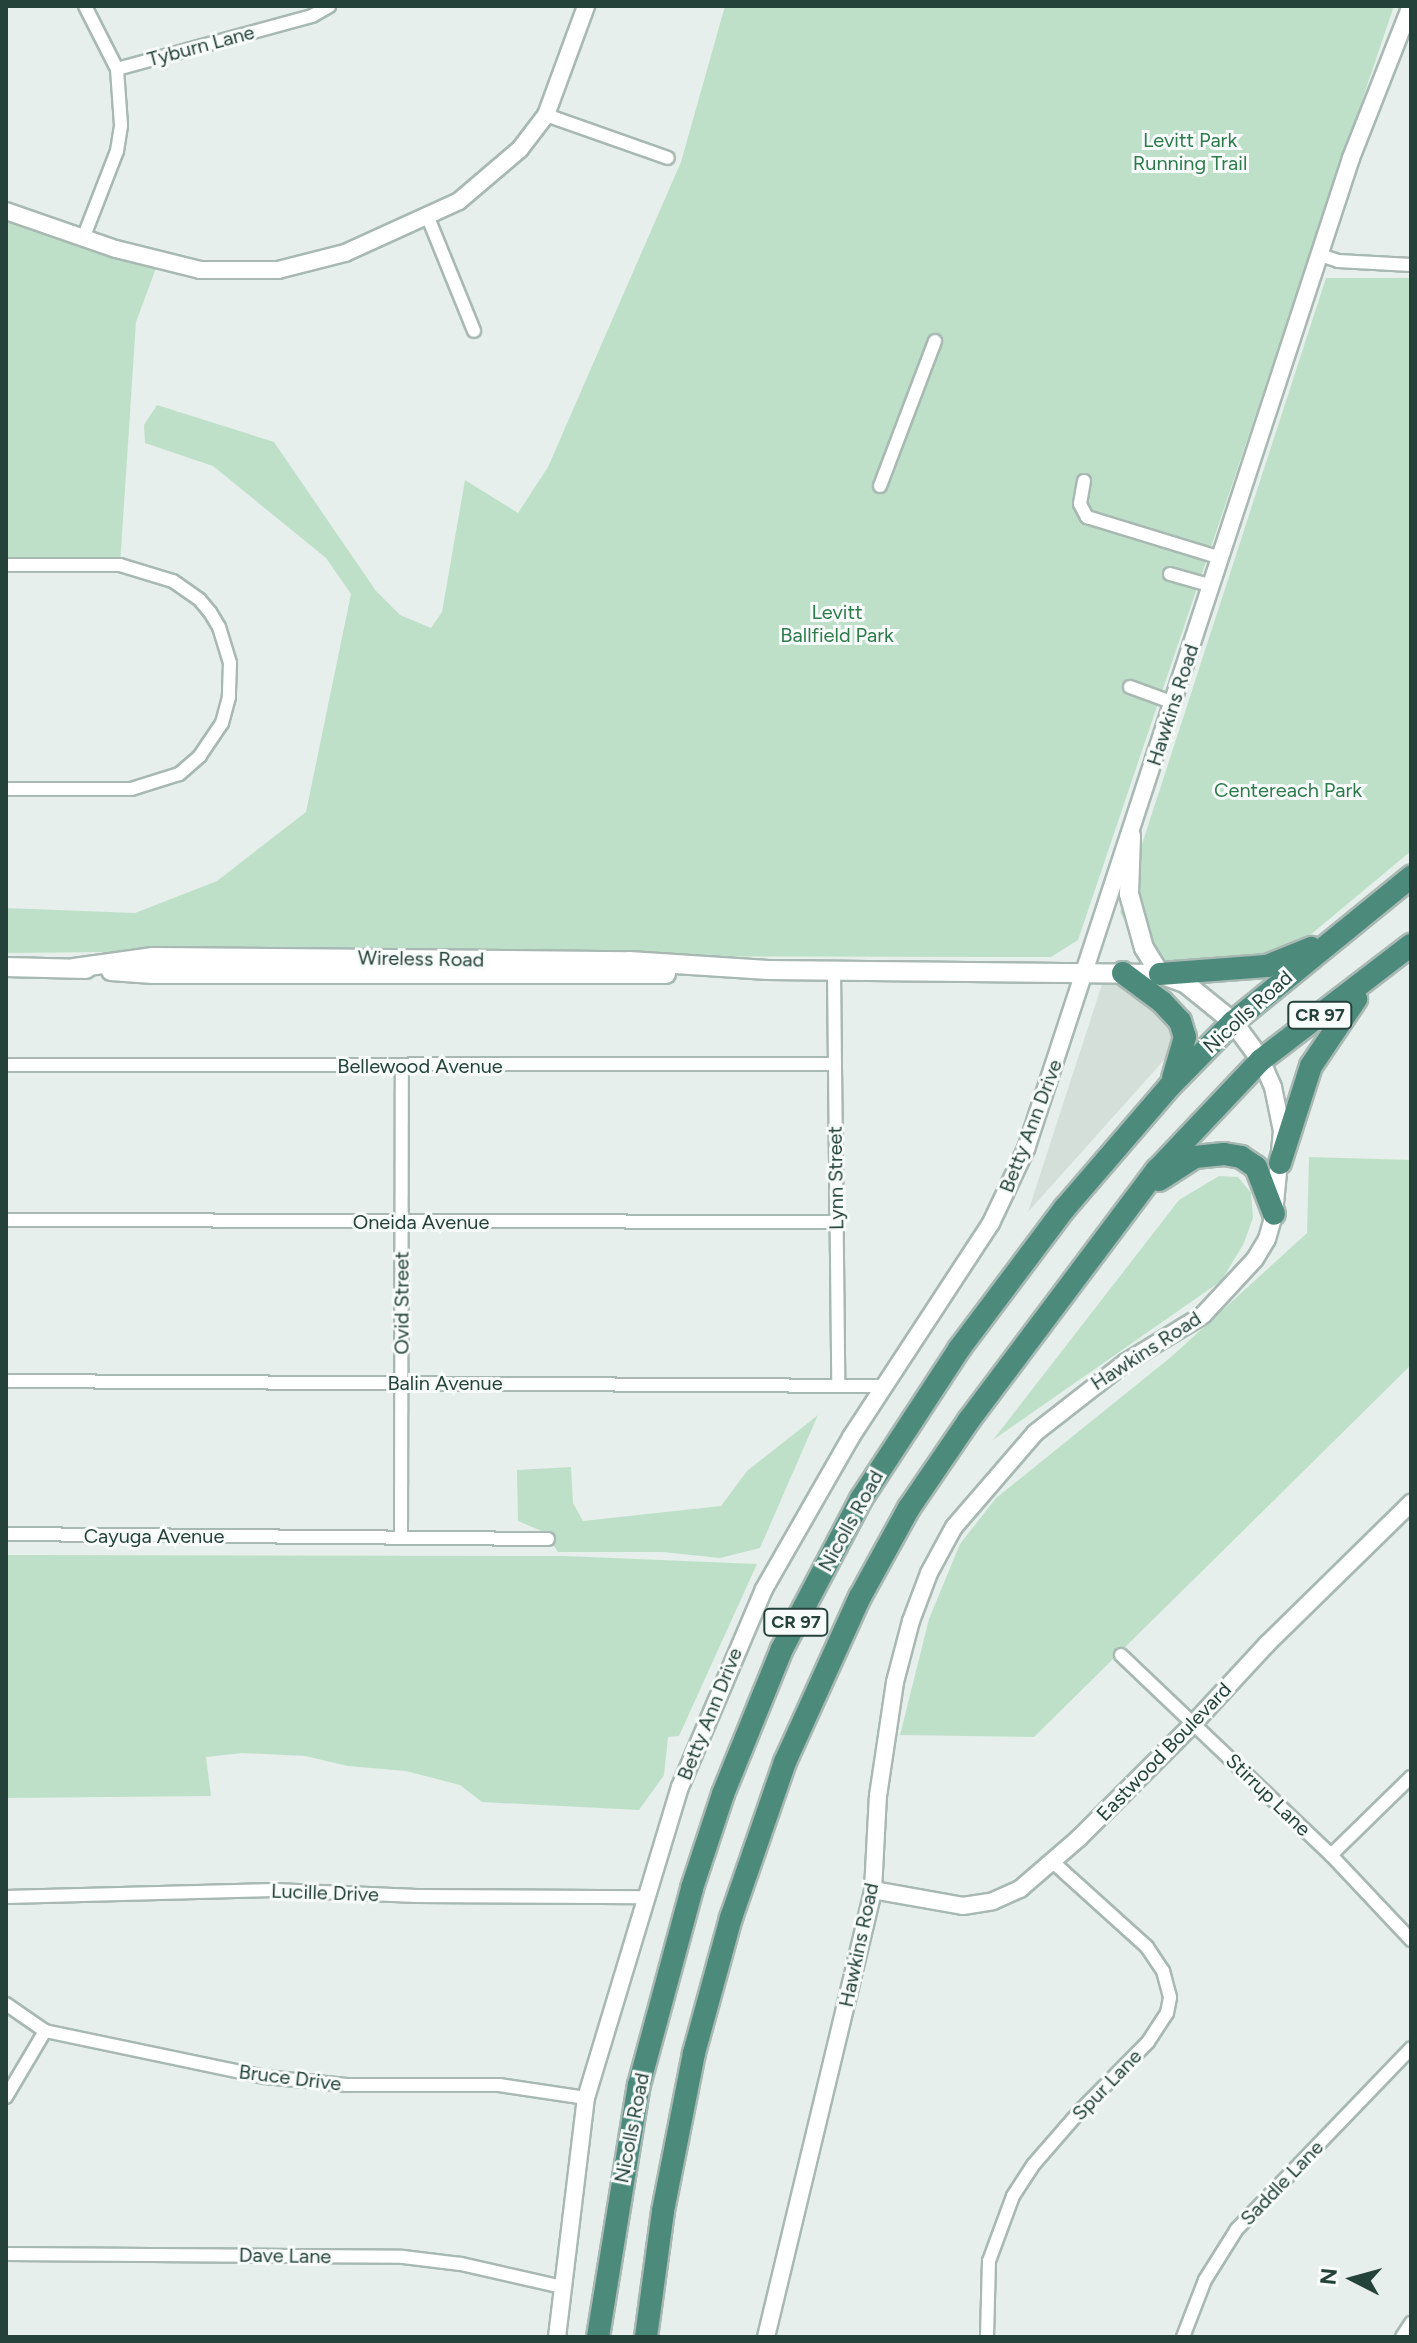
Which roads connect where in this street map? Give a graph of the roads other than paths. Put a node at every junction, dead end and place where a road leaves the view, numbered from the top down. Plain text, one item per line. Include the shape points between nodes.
1 (85, 6) edge
2 (329, 6) edge
3 (586, 6) edge
4 (1411, 6) edge
5 (117, 69) junction
6 (546, 115) junction
7 (668, 158) dead end
8 (6, 211) edge
9 (427, 215) junction
10 (84, 236) junction
11 (1320, 255) junction
12 (1411, 265) edge
13 (474, 331) dead end
14 (935, 341) dead end
15 (1084, 481) dead end
16 (880, 486) dead end
17 (1221, 558) junction
18 (6, 565) edge
19 (1170, 574) dead end
20 (1212, 586) junction
21 (1130, 687) dead end
22 (1174, 703) junction
23 (6, 789) edge
24 (1131, 836) junction
25 (1411, 877) edge
26 (1331, 939) junction
27 (1411, 945) edge
28 (6, 967) edge
29 (1379, 970) junction
30 (834, 971) junction
31 (1087, 971) junction
32 (1123, 973) junction
33 (1160, 974) junction
34 (1233, 1022) junction
35 (1261, 1060) junction
36 (835, 1064) junction
37 (6, 1065) edge
38 (402, 1066) junction
39 (1170, 1086) junction
40 (1280, 1163) junction
41 (1138, 1194) junction
42 (1274, 1214) junction
43 (6, 1220) edge
44 (837, 1222) junction
45 (402, 1223) junction
46 (6, 1381) edge
47 (402, 1383) junction
48 (838, 1385) junction
49 (884, 1386) junction
50 (1411, 1503) edge
51 (6, 1534) edge
52 (401, 1537) junction
53 (548, 1539) dead end
54 (1121, 1655) dead end
55 (1193, 1724) junction
56 (1411, 1777) edge
57 (1331, 1855) junction
58 (1054, 1863) junction
59 (873, 1890) junction
60 (6, 1897) edge
61 (645, 1897) junction
62 (1411, 1940) edge
63 (6, 2004) edge
64 (45, 2031) junction
65 (1411, 2048) edge
66 (6, 2097) edge
67 (586, 2098) junction
68 (6, 2254) edge
69 (562, 2287) junction
70 (1411, 2323) edge
71 (557, 2337) edge
72 (598, 2337) edge
73 (646, 2337) edge
74 (766, 2337) edge
75 (987, 2337) edge
76 (1183, 2337) edge
77 (1402, 2337) edge

1 - 5 street
2 - 5 street, Tyburn Lane via 312,16
3 - 6 street
4 - 11 street, Hawkins Road via 1351,158
5 - 10 street via 117,151
6 - 7 street
6 - 9 street via 493,174 459,201
8 - 10 street
9 - 10 street via 345,253 258,272 180,266
9 - 13 street
11 - 12 street
11 - 17 street, Hawkins Road
14 - 16 street
15 - 17 street via 1080,504 1087,517
17 - 20 street, Hawkins Road
18 - 23 street via 120,565 173,581 210,612 230,663 222,723 200,756 179,774 131,789
19 - 20 street
20 - 22 street, Hawkins Road
21 - 22 street
22 - 24 street, Hawkins Road
24 - 31 street, Hawkins Road
24 - 33 main road via 1129,894 1144,948
25 - 26 highway, Nicolls Road / CR 97
26 - 33 highway via 1267,966
26 - 34 highway, Nicolls Road / CR 97
27 - 29 highway, CR 97
28 - 30 main road, Wireless Road via 153,974
29 - 35 highway, CR 97
29 - 40 highway via 1339,1019 1311,1066
30 - 31 main road, Wireless Road
30 - 36 street, Lynn Street
31 - 32 main road, Hawkins Road
31 - 49 street, Betty Ann Drive via 1007,1193
32 - 33 main road, Hawkins Road
32 - 39 highway via 1180,1021 1185,1037
33 - 34 main road, Hawkins Road via 1185,983
34 - 35 main road, Hawkins Road
34 - 39 highway, Nicolls Road / CR 97
35 - 40 street, Hawkins Road via 1282,1131
35 - 41 highway, CR 97
36 - 38 street, Bellewood Avenue
36 - 44 street, Lynn Street
37 - 38 street, Bellewood Avenue
38 - 45 street, Ovid Street
39 - 72 highway, Nicolls Road / CR 97 via 1065,1208 959,1349 861,1499 782,1649 723,1794 666,1979 639,2085
40 - 42 street, Hawkins Road
41 - 42 highway via 1195,1157 1224,1154 1256,1167
41 - 73 highway, CR 97 via 909,1508 830,1657 785,1762 731,1918 694,2053 663,2211
42 - 59 street, Hawkins Road via 1255,1259 1203,1315 1076,1398 1035,1433 954,1527 929,1573 895,1682 878,1796
43 - 45 street, Oneida Avenue
44 - 45 street, Oneida Avenue
44 - 48 street, Lynn Street
45 - 47 street, Ovid Street
46 - 47 street, Balin Avenue
47 - 48 street, Balin Avenue
47 - 52 street, Ovid Street
48 - 49 street, Balin Avenue
49 - 61 street, Betty Ann Drive via 823,1484 745,1630 680,1787
50 - 55 street, Eastwood Boulevard
51 - 52 street, Cayuga Avenue
52 - 53 street
54 - 55 street, Stirrup Lane
55 - 57 street, Stirrup Lane
55 - 58 street, Eastwood Boulevard
56 - 57 street
57 - 62 street, Stirrup Lane
58 - 59 street, Eastwood Boulevard via 1020,1889 980,1904 948,1904
58 - 75 street, Spur Lane via 1147,1947 1163,1971 1170,1997 1167,2013 1148,2042 1034,2164 1013,2196 989,2261
59 - 74 street, Hawkins Road
60 - 61 street, Lucille Drive via 274,1890
61 - 67 street, Betty Ann Drive
63 - 64 street, Bruce Drive
64 - 66 street
64 - 67 street, Bruce Drive via 307,2082 499,2085
65 - 76 street, Saddle Lane via 1237,2229 1205,2280
67 - 69 street, Betty Ann Drive
68 - 69 street, Dave Lane via 403,2257
69 - 71 street, Betty Ann Drive
70 - 77 street

